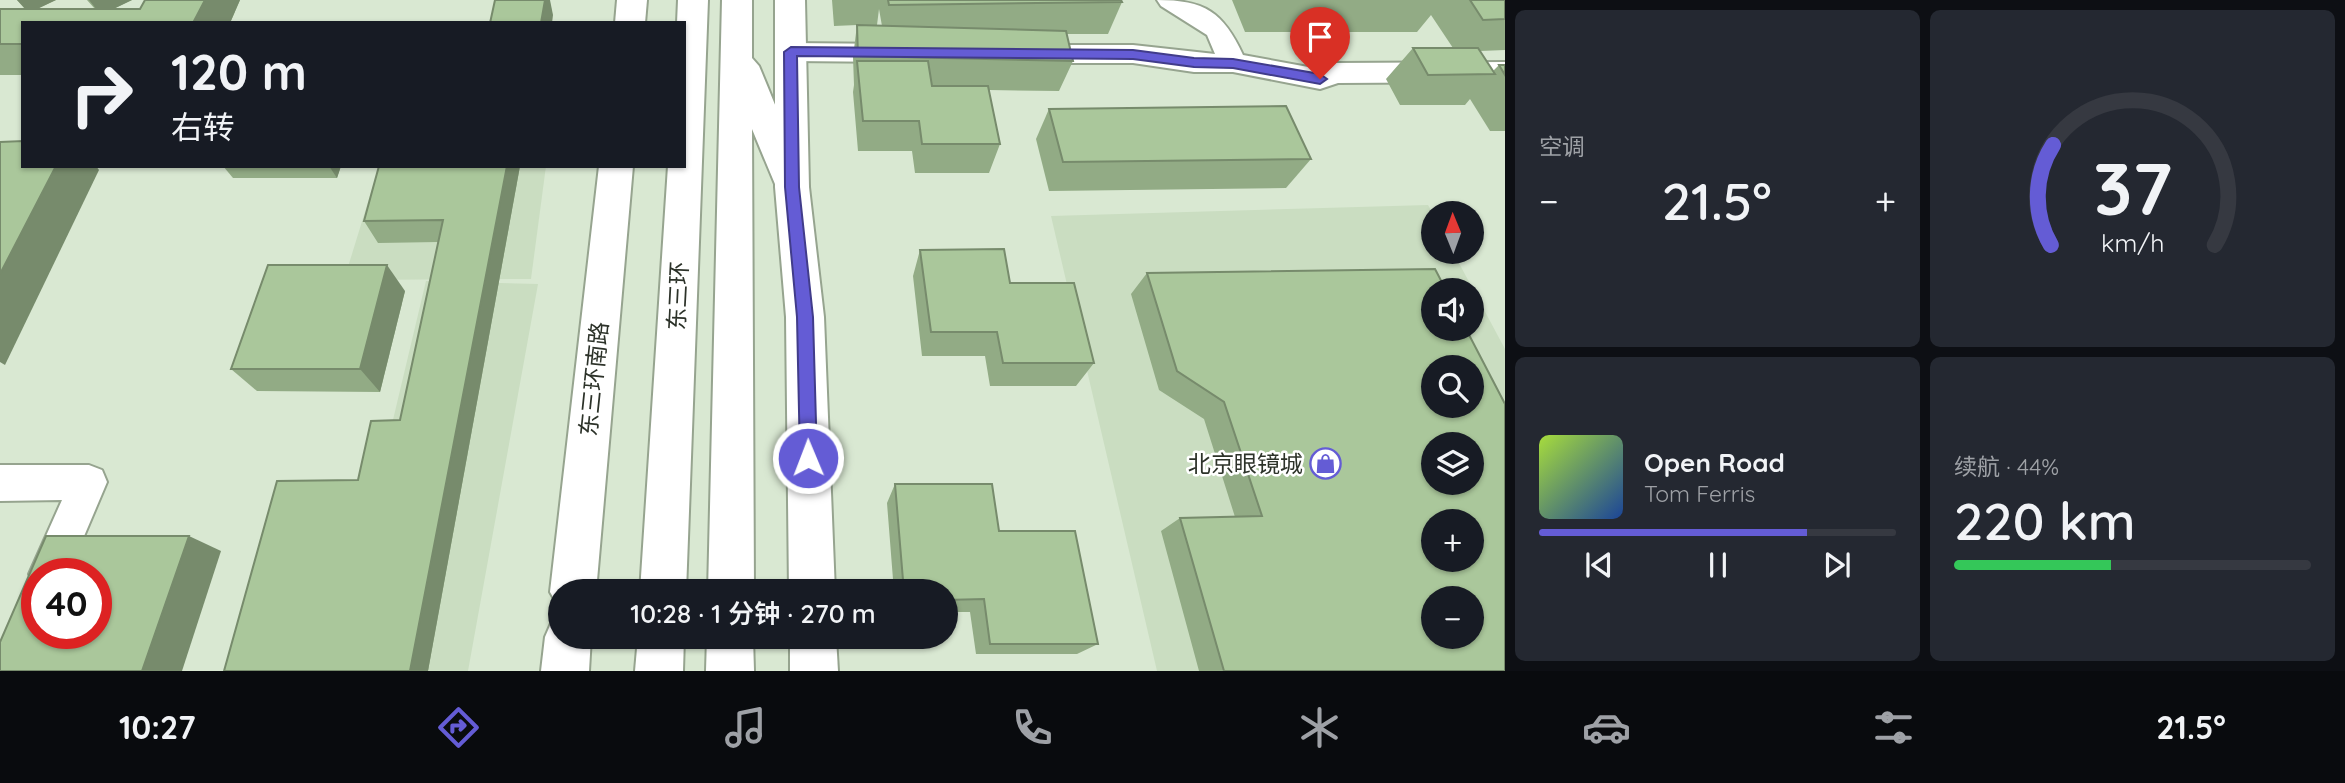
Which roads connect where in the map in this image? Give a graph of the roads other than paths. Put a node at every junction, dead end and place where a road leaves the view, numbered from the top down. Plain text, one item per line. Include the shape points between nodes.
1 (632, 0) edge
2 (693, 0) edge
3 (737, 0) edge
4 (790, 0) edge
5 (1170, 0) edge
6 (630, 21) edge
7 (737, 51) junction
8 (791, 52) junction
9 (928, 53) edge
10 (996, 53) edge
11 (1233, 64) junction
12 (1505, 72) edge
13 (686, 138) edge
14 (616, 168) edge
15 (684, 168) edge
16 (792, 187) junction
17 (0, 483) edge
18 (55, 558) edge
19 (574, 579) edge
20 (664, 579) edge
21 (731, 579) edge
22 (812, 579) edge
23 (567, 649) edge
24 (660, 649) edge
25 (730, 649) edge
26 (813, 649) edge
27 (565, 671) edge
28 (659, 671) edge
29 (730, 671) edge
30 (814, 671) edge

1 - 6 main road
2 - 13 main road, 东三环
3 - 7 main road
4 - 8 main road
5 - 11 street via 1218,30
7 - 16 main road
7 - 21 main road
8 - 9 street
8 - 16 main road
10 - 11 street via 1133,54
11 - 12 street via 1320,79 1336,73
14 - 19 main road, 东三环南路
15 - 20 main road, 东三环
16 - 22 main road via 805,317
17 - 18 street via 89,482
23 - 27 main road
24 - 28 main road
25 - 29 main road
26 - 30 main road

